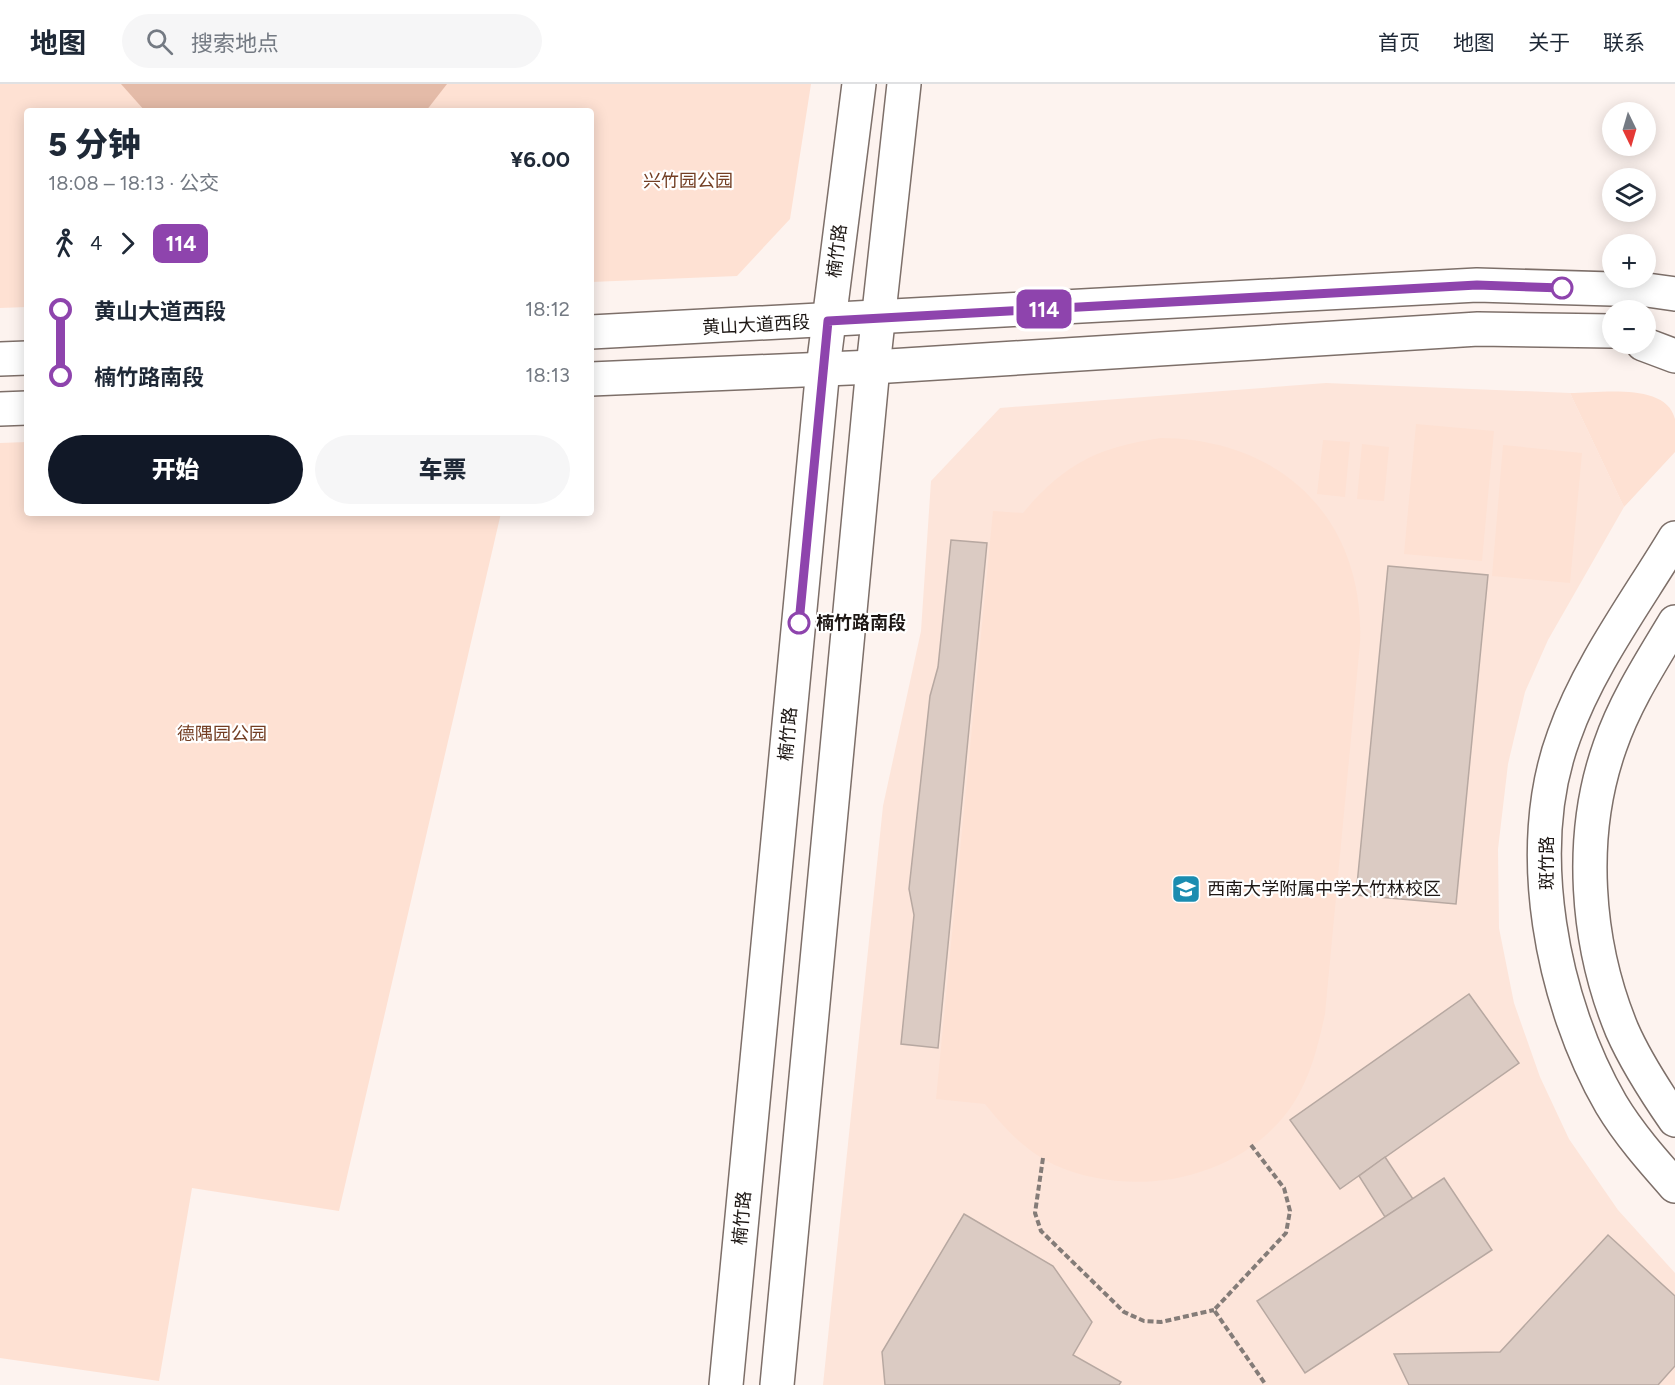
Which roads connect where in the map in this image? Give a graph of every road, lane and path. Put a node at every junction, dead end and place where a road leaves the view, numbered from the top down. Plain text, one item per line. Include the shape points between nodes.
1 (859, 84) edge
2 (904, 84) edge
3 (1675, 294) edge
4 (878, 318) junction
5 (828, 321) junction
6 (1602, 331) edge
7 (594, 332) edge
8 (1656, 333) edge
9 (1675, 334) edge
10 (1656, 349) edge
11 (1675, 356) edge
12 (24, 358) edge
13 (0, 359) edge
14 (873, 367) junction
15 (823, 368) junction
16 (594, 380) edge
17 (24, 408) edge
18 (0, 409) edge
19 (1675, 538) edge
20 (1675, 622) edge
21 (1675, 1120) edge
22 (1251, 1145) dead end
23 (1043, 1158) dead end
24 (1675, 1186) edge
25 (1214, 1310) junction
26 (726, 1385) edge
27 (777, 1385) edge
28 (1266, 1385) edge

1 - 5 main road, 楠竹路
2 - 4 main road
3 - 4 main road, 黄山大道西段 via 1477,285
4 - 5 main road, 黄山大道西段
4 - 14 main road
5 - 7 main road, 黄山大道西段
5 - 15 main road, 楠竹路
6 - 14 main road via 1478,329
8 - 9 main road
10 - 11 main road
12 - 13 main road
14 - 15 main road
14 - 27 main road
15 - 16 main road
15 - 26 main road, 楠竹路
17 - 18 main road
19 - 24 main road, 斑竹路 via 1590,680 1563,736 1549,797 1545,863 1548,925 1562,989 1584,1048 1611,1104
20 - 21 main road via 1633,693 1610,746 1595,803 1590,859 1592,914 1603,971 1622,1030 1649,1082
22 - 25 path via 1284,1188 1290,1211 1286,1233
23 - 25 path via 1035,1213 1041,1232 1124,1312 1144,1321 1161,1322
25 - 28 path

